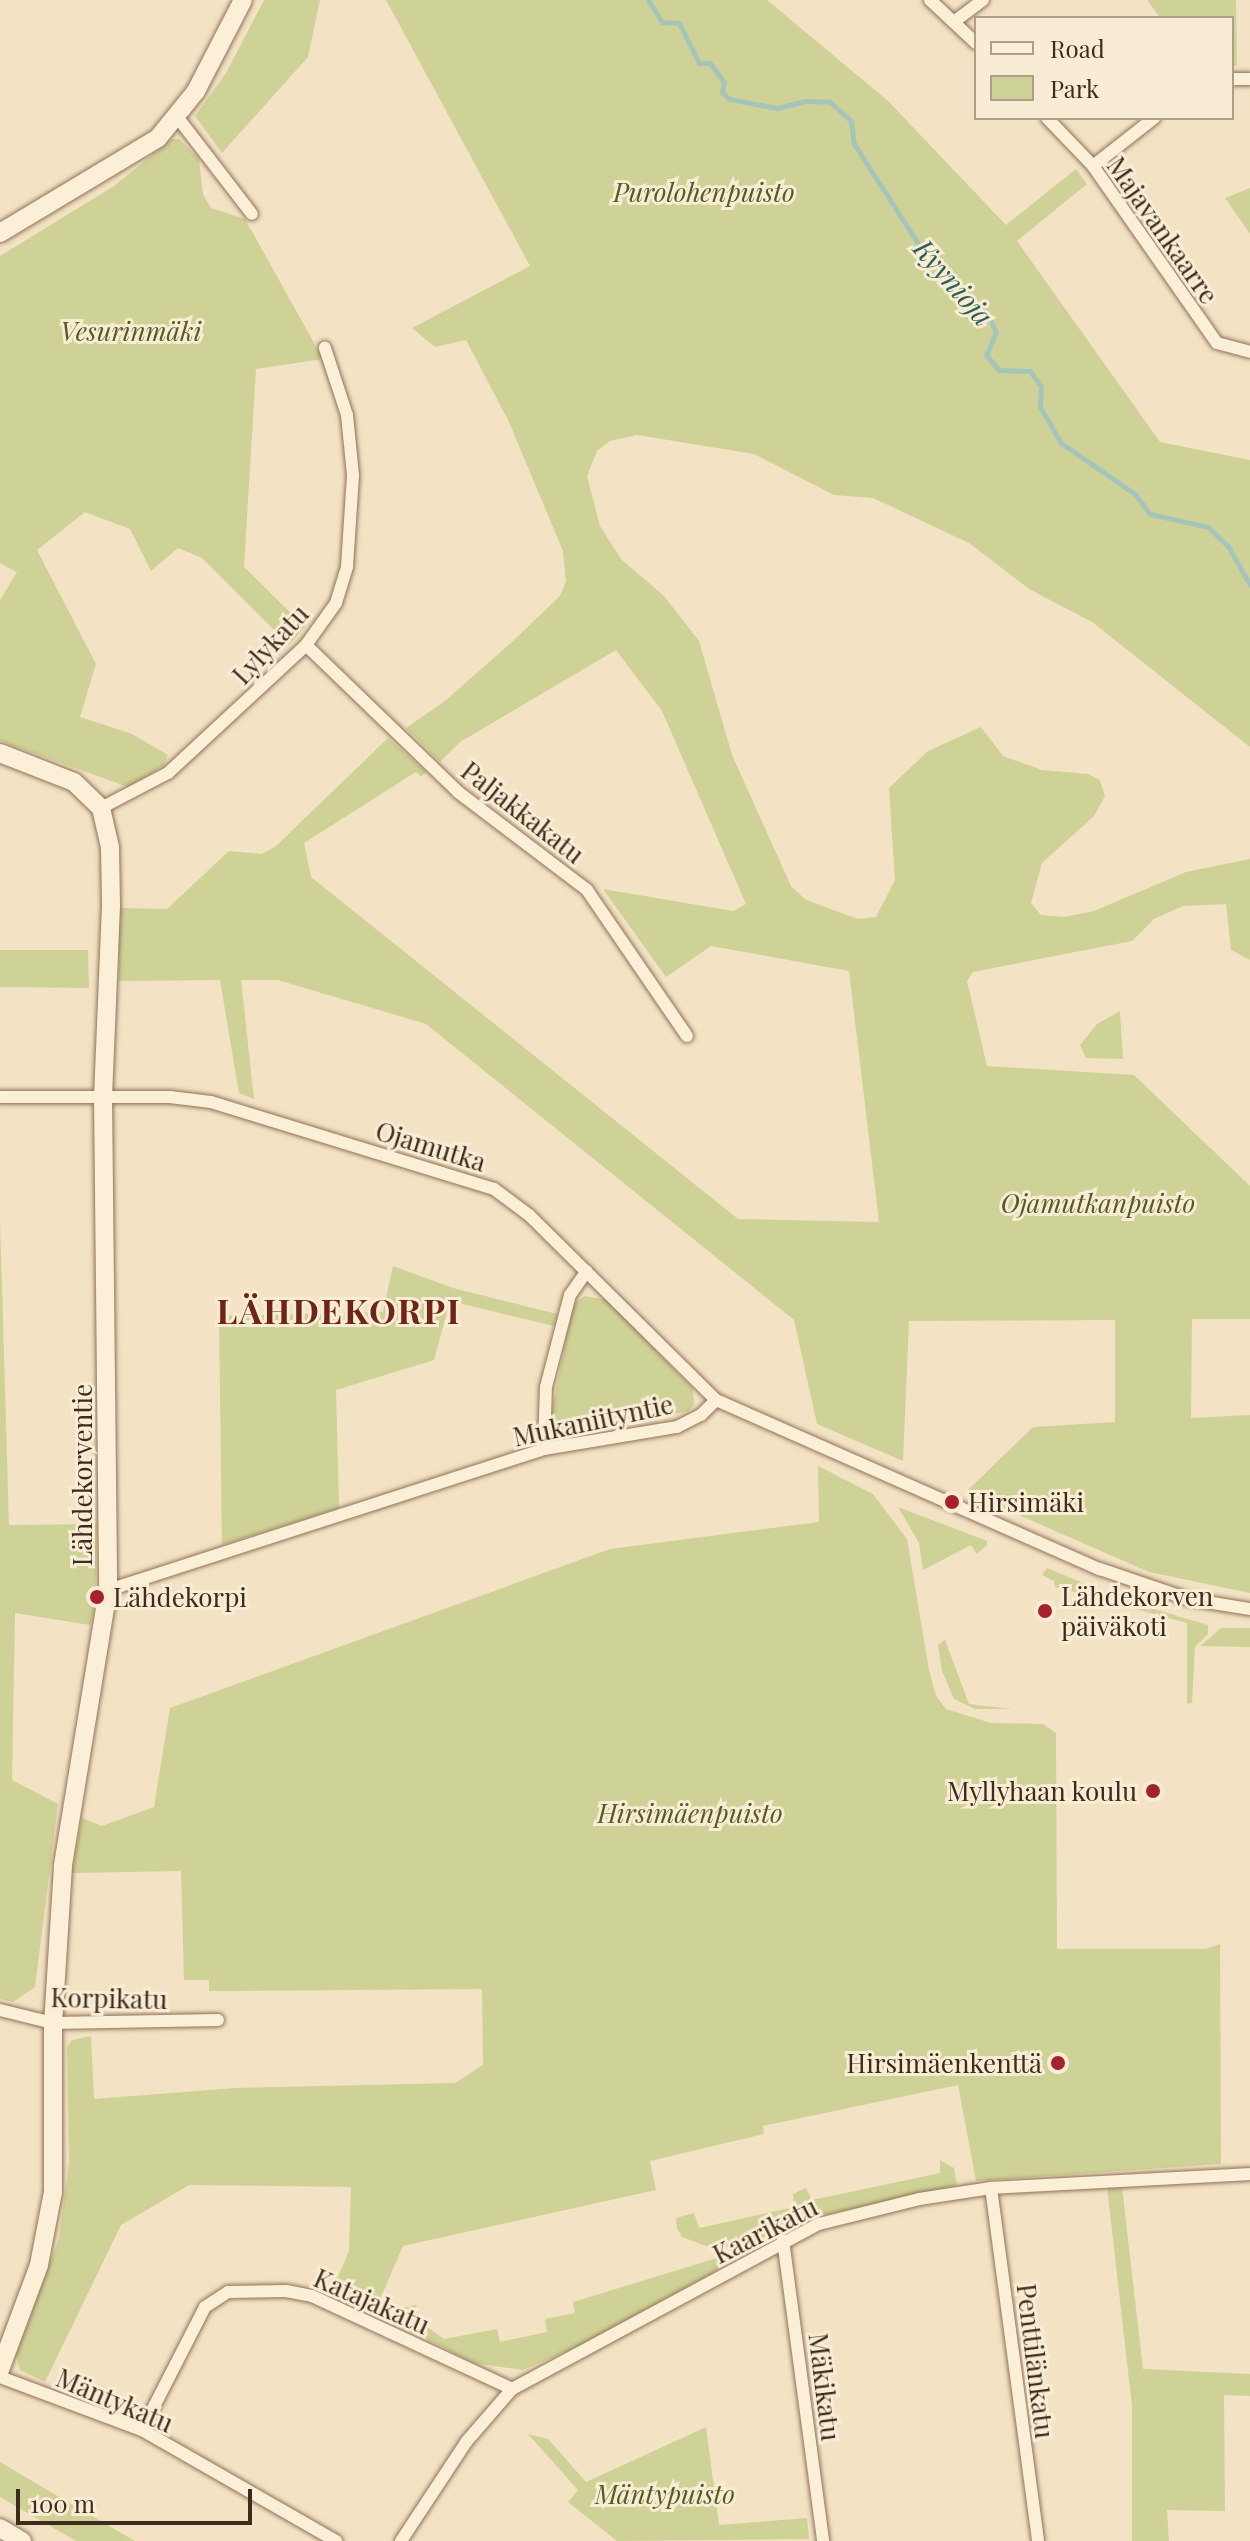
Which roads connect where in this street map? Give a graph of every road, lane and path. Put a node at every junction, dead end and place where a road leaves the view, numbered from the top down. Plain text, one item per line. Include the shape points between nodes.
1 (243, 0) edge
2 (930, 0) edge
3 (983, 0) edge
4 (955, 21) junction
5 (974, 41) edge
6 (178, 118) junction
7 (1049, 120) edge
8 (1151, 120) edge
9 (1093, 166) junction
10 (252, 214) dead end
11 (0, 233) edge
12 (325, 348) dead end
13 (1250, 352) edge
14 (306, 645) junction
15 (0, 753) edge
16 (101, 808) junction
17 (687, 1036) dead end
18 (103, 1096) junction
19 (0, 1097) edge
20 (587, 1271) junction
21 (716, 1400) junction
22 (544, 1449) junction
23 (108, 1590) junction
24 (1250, 1609) edge
25 (0, 2010) edge
26 (218, 2020) dead end
27 (53, 2023) junction
28 (1250, 2174) edge
29 (991, 2188) junction
30 (783, 2240) junction
31 (0, 2370) edge
32 (0, 2377) edge
33 (512, 2389) junction
34 (142, 2430) junction
35 (0, 2528) edge
36 (22, 2541) edge
37 (336, 2541) edge
38 (401, 2541) edge
39 (823, 2541) edge
40 (1038, 2541) edge

1 - 6 street
2 - 4 street
3 - 4 street
4 - 5 street
6 - 10 street
6 - 11 street via 120,166
7 - 9 street, Majavankaarre
8 - 9 street
9 - 13 street, Majavankaarre via 1210,336 1228,349
12 - 14 street, Lylykatu via 347,415 353,475 350,527 342,590
14 - 16 street, Lylykatu via 168,773
14 - 17 street, Paljakkakatu via 458,792 587,890
15 - 16 street via 74,782
16 - 18 street, Lähdekorventie via 110,847 111,906
18 - 19 street, Ojamutka
18 - 20 street, Ojamutka via 211,1102 494,1189
18 - 23 street, Lähdekorventie
20 - 21 street, Ojamutka
20 - 22 street via 570,1295 546,1387
21 - 22 street, Mukaniityntie via 677,1427
21 - 24 street via 1100,1569 1188,1599
22 - 23 street, Mukaniityntie
23 - 27 street, Lähdekorventie via 63,1866
25 - 27 street, Korpikatu
26 - 27 street, Korpikatu
27 - 31 street, Lähdekorventie via 53,2192 39,2265
28 - 29 street, Kaarikatu
29 - 30 street, Kaarikatu via 863,2211
29 - 40 street, Penttilänkatu
30 - 33 street, Kaarikatu
30 - 39 street, Mäkikatu
32 - 34 street, Mäntykatu
33 - 34 street, Katajakatu via 312,2296 240,2291 205,2307
33 - 38 street, Kaarikatu via 467,2441
34 - 37 street, Mäntykatu
35 - 36 street

